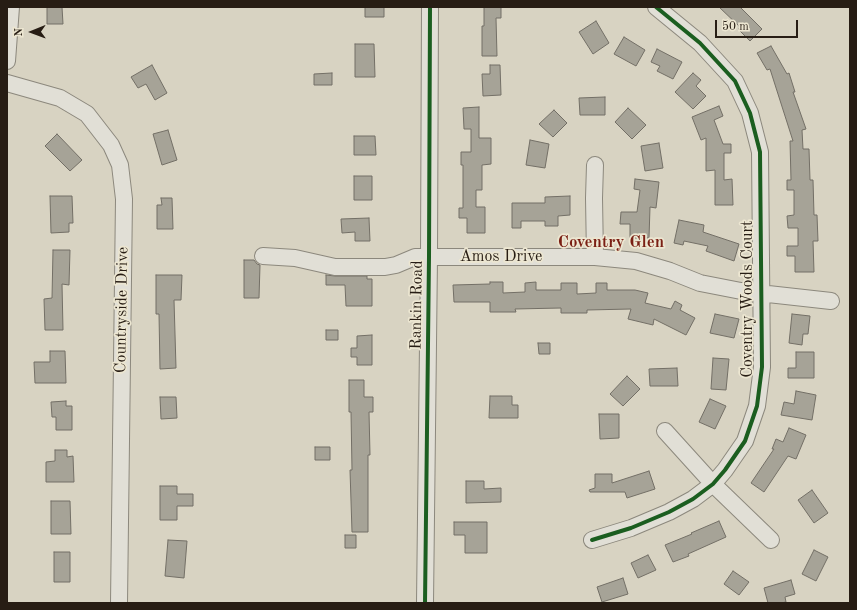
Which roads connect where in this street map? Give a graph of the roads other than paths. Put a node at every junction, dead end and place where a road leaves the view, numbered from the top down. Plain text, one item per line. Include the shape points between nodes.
1 (11, 7) edge
2 (430, 7) edge
3 (656, 7) edge
4 (7, 61) edge
5 (7, 83) edge
6 (595, 165) dead end
7 (263, 256) dead end
8 (429, 257) junction
9 (595, 257) junction
10 (761, 294) junction
11 (831, 301) dead end
12 (665, 431) dead end
13 (713, 484) junction
14 (592, 540) dead end
15 (771, 540) dead end
16 (119, 603) edge
17 (425, 603) edge

1 - 4 street
2 - 8 street, Rankin Road
3 - 10 street, Coventry Woods Court via 700,43 736,81 750,113 760,152
5 - 16 street, Countryside Drive via 60,98 87,114 111,145 120,165 124,199
6 - 9 street
7 - 8 street, Amos Drive via 295,258 335,267 386,267 415,257
8 - 9 street, Amos Drive
8 - 17 street, Rankin Road
9 - 10 street, Amos Drive via 636,261 700,283
10 - 11 street, Amos Drive
10 - 13 street, Coventry Woods Court via 762,368 757,406 744,441
12 - 13 street
13 - 14 street, Coventry Woods Court via 669,512 632,528
13 - 15 street

